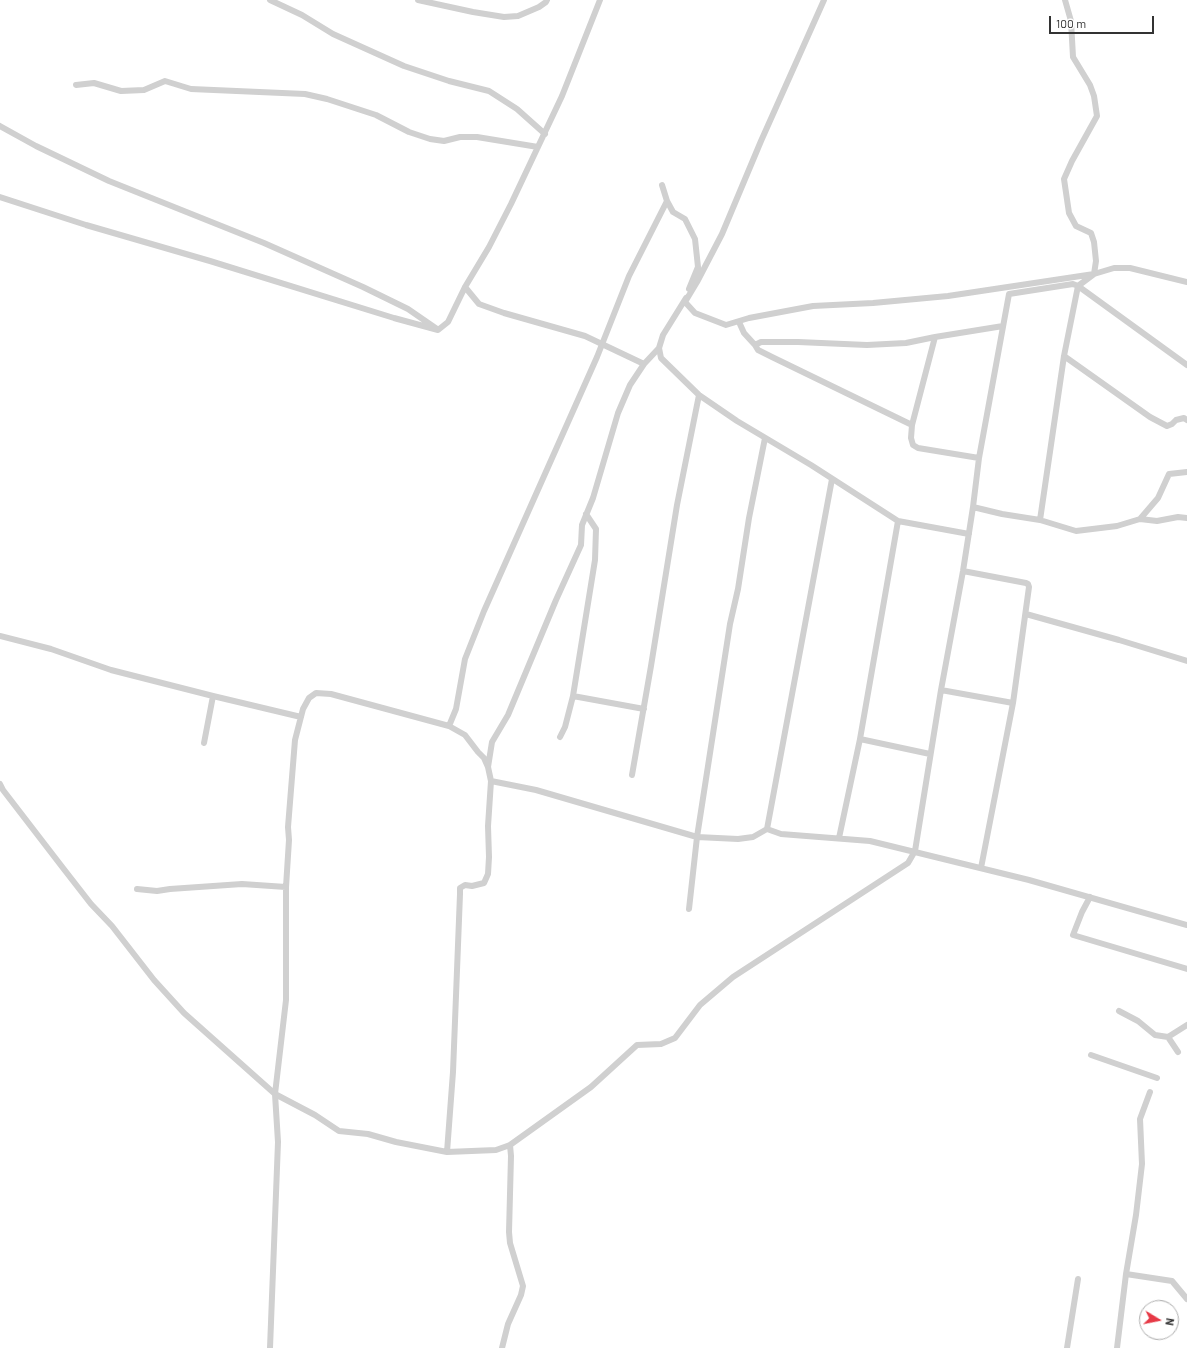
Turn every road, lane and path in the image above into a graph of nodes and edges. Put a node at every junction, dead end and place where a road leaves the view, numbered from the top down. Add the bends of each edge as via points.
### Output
1 (270, 0) edge
2 (418, 0) edge
3 (547, 0) edge
4 (600, 0) edge
5 (824, 0) edge
6 (1065, 0) edge
7 (76, 85) dead end
8 (0, 126) edge
9 (544, 134) junction
10 (538, 147) junction
11 (662, 185) dead end
12 (0, 197) edge
13 (667, 201) junction
14 (1094, 274) junction
15 (1187, 282) edge
16 (1078, 286) junction
17 (465, 287) junction
18 (685, 302) junction
19 (739, 322) junction
20 (1003, 326) junction
21 (438, 330) junction
22 (935, 337) junction
23 (602, 344) junction
24 (756, 345) junction
25 (659, 348) junction
26 (1064, 356) junction
27 (644, 364) junction
28 (1187, 364) edge
29 (699, 395) junction
30 (1187, 420) edge
31 (912, 425) junction
32 (765, 438) junction
33 (979, 458) junction
34 (1187, 472) edge
35 (832, 479) junction
36 (973, 507) junction
37 (586, 514) junction
38 (1187, 518) edge
39 (1140, 519) junction
40 (1040, 520) junction
41 (898, 521) junction
42 (969, 534) junction
43 (963, 571) junction
44 (1026, 614) junction
45 (0, 636) edge
46 (1187, 661) edge
47 (941, 690) junction
48 (213, 696) junction
49 (573, 696) junction
50 (1013, 703) junction
51 (644, 709) junction
52 (301, 717) junction
53 (449, 726) junction
54 (560, 737) dead end
55 (860, 740) junction
56 (204, 743) dead end
57 (930, 754) junction
58 (488, 767) junction
59 (632, 775) dead end
60 (491, 781) junction
61 (0, 784) edge
62 (767, 829) junction
63 (697, 837) junction
64 (839, 838) junction
65 (915, 851) junction
66 (981, 868) junction
67 (286, 887) junction
68 (137, 889) dead end
69 (1090, 897) junction
70 (690, 910) dead end
71 (1187, 925) edge
72 (1187, 969) edge
73 (1119, 1011) dead end
74 (1187, 1025) edge
75 (1168, 1037) junction
76 (1178, 1052) dead end
77 (1091, 1055) dead end
78 (1157, 1078) dead end
79 (1150, 1092) dead end
80 (276, 1094) junction
81 (510, 1145) junction
82 (447, 1152) junction
83 (1126, 1274) junction
84 (1078, 1279) dead end
85 (1187, 1299) edge
86 (270, 1348) edge
87 (502, 1348) edge
88 (1067, 1348) edge
89 (1117, 1348) edge

1 - 9 street via 333,34 404,66 489,91 517,109
2 - 3 street via 504,16 518,16 539,7
4 - 9 street
5 - 18 street via 722,234
6 - 14 street via 1071,21 1073,56 1090,84 1097,116 1064,179 1069,213 1076,226 1091,233 1094,242
7 - 10 street via 94,83 121,91 144,90 164,81 191,90 305,94 376,115 409,132 430,139 444,141 460,137 477,137
8 - 21 street via 109,181 264,243 363,287 408,309
9 - 10 street
10 - 17 street via 508,210
11 - 13 street
12 - 21 street
13 - 18 street via 673,212 685,219 695,239 698,267
13 - 23 street via 629,276
14 - 15 street via 1114,268 1130,268
14 - 16 street
14 - 19 street via 948,296 813,306
16 - 20 street via 1073,284 1009,294
16 - 26 street
16 - 28 street
17 - 21 street via 448,322
17 - 23 street via 479,304 585,336
18 - 19 street via 696,313 714,321 726,325
18 - 25 street via 663,335
19 - 24 street via 744,333
20 - 22 street
20 - 33 street
22 - 24 street via 906,343 867,345 798,342 761,342
22 - 31 street
23 - 27 street
23 - 53 street via 470,646 465,659 456,709
24 - 31 street via 758,350
25 - 27 street
25 - 29 street via 661,358
26 - 30 street via 1150,417 1167,426 1176,420
26 - 40 street
27 - 37 street via 630,385 618,413
29 - 32 street
29 - 51 street via 677,505
31 - 33 street via 911,438 913,445 918,448
32 - 35 street
32 - 63 street via 730,624
33 - 36 street
34 - 39 street via 1170,474 1158,498
35 - 41 street
35 - 62 street
36 - 40 street
36 - 42 street
37 - 49 street via 596,529 594,560
37 - 58 street via 580,545 508,715 492,742
38 - 39 street via 1157,521
39 - 40 street via 1117,526 1076,531
41 - 42 street
41 - 55 street
42 - 43 street
43 - 44 street via 1028,584
43 - 47 street
44 - 46 street
44 - 50 street
45 - 48 street via 51,649 111,670
47 - 50 street
47 - 57 street
48 - 52 street
48 - 56 street
49 - 51 street
49 - 54 street
50 - 66 street
51 - 59 street
52 - 53 street via 309,698 320,693
52 - 67 street via 295,740
53 - 58 street via 465,735 484,758
55 - 57 street
55 - 64 street
57 - 65 street
58 - 60 street
60 - 63 street via 536,790
60 - 82 street via 488,874 484,883 460,888 453,1072
61 - 80 street via 72,880 154,980 184,1013
62 - 63 street via 753,837 738,839
62 - 64 street via 781,834
63 - 70 street
64 - 65 street via 870,841
65 - 66 street
65 - 81 street via 908,863 732,978 700,1005 675,1038 660,1044 637,1045 591,1086
66 - 69 street
67 - 68 street via 242,884 157,891
67 - 80 street via 286,1000
69 - 71 street
69 - 72 street via 1073,935
73 - 75 street via 1138,1021 1155,1035
74 - 75 street
75 - 76 street
77 - 78 street
79 - 83 street via 1140,1119 1142,1164
80 - 82 street via 340,1131 368,1134
80 - 86 street via 278,1142
81 - 82 street via 488,1152
81 - 87 street via 510,1243 523,1286 508,1324
83 - 85 street via 1172,1281
83 - 89 street
84 - 88 street

